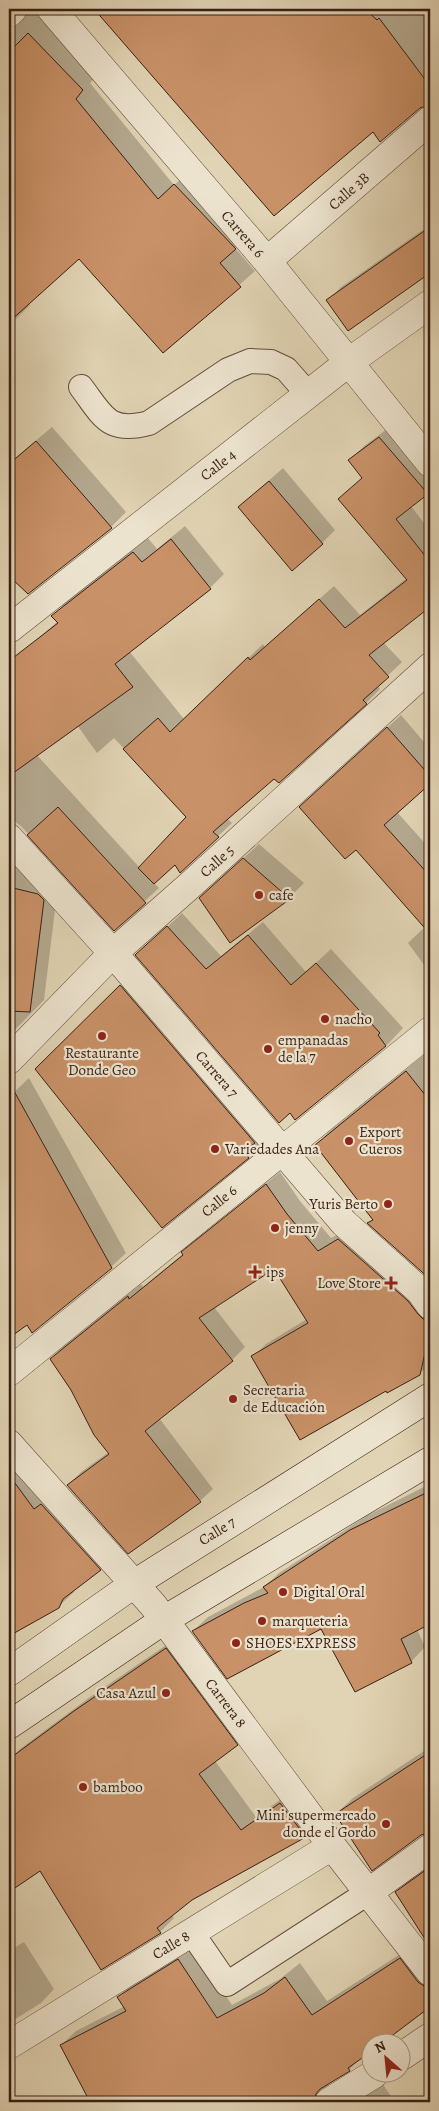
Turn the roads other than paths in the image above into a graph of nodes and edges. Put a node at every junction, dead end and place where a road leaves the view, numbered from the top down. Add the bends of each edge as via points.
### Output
1 (13, 9) edge
2 (50, 9) edge
3 (9, 13) edge
4 (430, 120) edge
5 (267, 261) junction
6 (430, 304) edge
7 (350, 362) junction
8 (81, 387) dead end
9 (308, 394) junction
10 (430, 463) edge
11 (9, 629) edge
12 (430, 668) edge
13 (9, 838) edge
14 (113, 953) junction
15 (430, 1031) edge
16 (9, 1060) edge
17 (283, 1150) junction
18 (430, 1306) edge
19 (9, 1372) edge
20 (430, 1397) edge
21 (9, 1444) edge
22 (430, 1461) edge
23 (134, 1584) junction
24 (164, 1620) junction
25 (9, 1672) edge
26 (9, 1725) edge
27 (332, 1846) junction
28 (430, 1848) edge
29 (369, 1892) junction
30 (192, 1932) junction
31 (430, 1972) edge
32 (430, 2037) edge
33 (9, 2044) edge
34 (412, 2049) edge
35 (362, 2081) edge
36 (329, 2102) edge

1 - 3 street
2 - 5 street, Carrera 6
4 - 5 street, Calle 3B
5 - 7 street, Carrera 6
6 - 7 street, Calle 4
7 - 9 street, Calle 4
7 - 10 street, Carrera 6
8 - 9 lane via 106,420 134,427 149,423 228,370 250,361 271,362 286,369
9 - 11 street, Calle 4
12 - 14 street, Calle 5
13 - 14 street, Carrera 7
14 - 16 street, Calle 5
14 - 17 street, Carrera 7
15 - 17 street, Calle 6
17 - 18 street, Carrera 7 via 344,1223 420,1291
17 - 19 street, Calle 6
20 - 23 street, Calle 7
21 - 23 street, Carrera 8
22 - 24 street
23 - 24 street, Carrera 8
23 - 25 street, Calle 7
24 - 26 street
24 - 27 street, Carrera 8
27 - 29 street, Carrera 8
27 - 30 street, Calle 8
28 - 29 street
29 - 30 lane via 227,1984
29 - 31 street, Carrera 8
30 - 33 street, Calle 8
32 - 34 street
35 - 36 street

